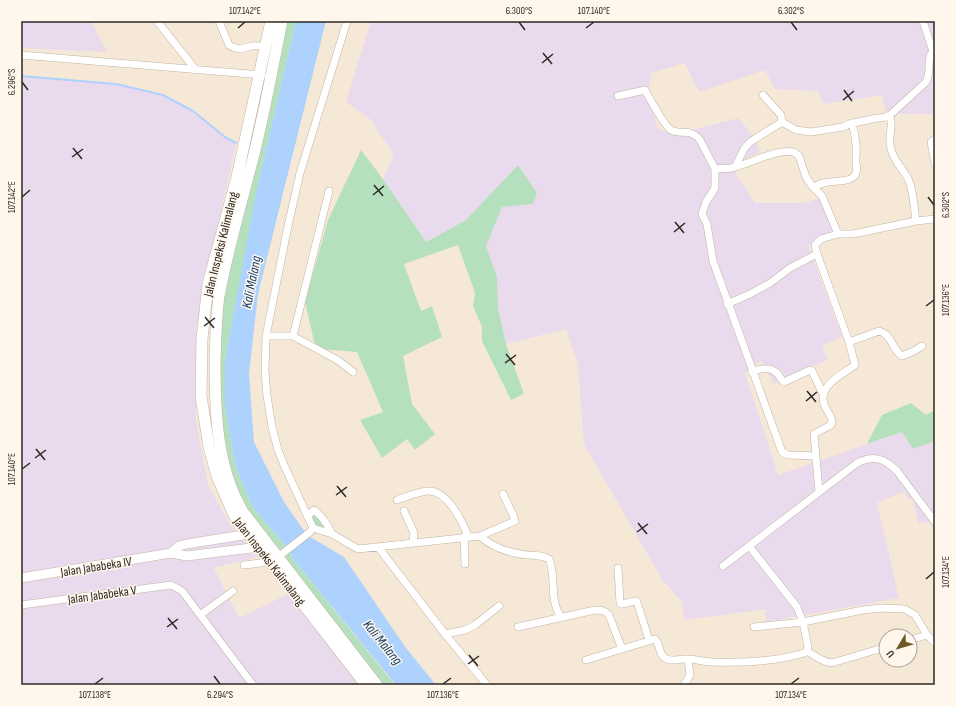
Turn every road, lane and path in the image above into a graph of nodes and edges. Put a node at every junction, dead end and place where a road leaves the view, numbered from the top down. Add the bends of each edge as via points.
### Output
1 (157, 21) edge
2 (219, 21) edge
3 (272, 21) edge
4 (282, 21) edge
5 (347, 21) edge
6 (923, 21) edge
7 (266, 47) junction
8 (934, 54) edge
9 (21, 55) edge
10 (195, 69) junction
11 (265, 75) junction
12 (763, 95) dead end
13 (618, 96) dead end
14 (890, 115) junction
15 (782, 122) junction
16 (852, 123) junction
17 (935, 139) edge
18 (935, 163) edge
19 (734, 167) junction
20 (715, 168) junction
21 (814, 188) junction
22 (329, 191) dead end
23 (935, 219) edge
24 (916, 221) junction
25 (838, 234) junction
26 (817, 254) junction
27 (728, 304) junction
28 (205, 308) junction
29 (218, 310) junction
30 (266, 336) junction
31 (293, 336) junction
32 (849, 342) junction
33 (922, 346) dead end
34 (353, 372) dead end
35 (752, 372) junction
36 (823, 394) junction
37 (816, 456) junction
38 (819, 492) junction
39 (503, 494) dead end
40 (396, 500) dead end
41 (404, 512) dead end
42 (307, 516) junction
43 (243, 520) junction
44 (935, 522) edge
45 (310, 531) junction
46 (252, 532) junction
47 (332, 534) junction
48 (466, 536) junction
49 (480, 536) junction
50 (413, 542) junction
51 (262, 545) junction
52 (378, 546) junction
53 (749, 546) junction
54 (171, 554) junction
55 (274, 559) junction
56 (465, 564) dead end
57 (244, 565) dead end
58 (723, 566) dead end
59 (618, 568) dead end
60 (21, 578) edge
61 (233, 591) dead end
62 (21, 605) edge
63 (499, 606) dead end
64 (200, 615) junction
65 (562, 618) junction
66 (803, 622) junction
67 (518, 627) dead end
68 (754, 627) dead end
69 (445, 634) junction
70 (927, 635) junction
71 (918, 638) edge
72 (650, 640) junction
73 (935, 643) edge
74 (622, 649) junction
75 (878, 649) edge
76 (807, 651) junction
77 (688, 659) junction
78 (586, 660) dead end
79 (253, 685) edge
80 (366, 685) edge
81 (377, 685) edge
82 (487, 685) edge
83 (684, 685) edge

1 - 10 street
2 - 7 street via 232,47
3 - 7 main road, Jalan Inspeksi Kalimalang
4 - 11 main road, Jalan Inspeksi Kalimalang
5 - 30 street via 300,173
6 - 8 street
7 - 11 main road, Jalan Inspeksi Kalimalang
8 - 14 street via 930,56 929,76 926,82
9 - 10 street
10 - 11 street
11 - 28 main road, Jalan Inspeksi Kalimalang via 208,284
11 - 29 main road, Jalan Inspeksi Kalimalang via 254,153 225,268
12 - 15 street via 781,115
13 - 20 street via 645,90 666,126 676,132 689,132 697,136
14 - 16 street
14 - 24 street via 890,149 910,182
15 - 16 street via 796,130 807,132 843,127
15 - 19 street via 750,142
16 - 21 street via 857,151 856,173 847,180 822,183
17 - 18 street via 931,142
19 - 20 street
19 - 21 street via 777,152 794,152 799,156 806,177
20 - 27 street via 715,188 702,214 707,224 713,261
21 - 25 street via 822,196
22 - 31 street
23 - 24 street
24 - 25 street via 853,234
25 - 26 street via 821,238 816,246
26 - 27 street via 790,268 770,283
26 - 32 street
27 - 35 street
28 - 29 main road
28 - 43 main road, Jalan Inspeksi Kalimalang via 201,396 209,447 229,506
29 - 43 main road, Jalan Inspeksi Kalimalang via 215,392 219,442
30 - 31 street
30 - 42 street via 267,389 272,427 284,465
31 - 34 street via 339,361
32 - 33 street via 879,331 888,336 902,356
32 - 36 street via 855,365 831,383
35 - 36 street via 768,368 784,382 810,370
35 - 37 street via 782,452 788,455
36 - 37 street via 824,404 832,422 814,434
37 - 38 street
38 - 44 street via 864,459 881,459 890,463 897,471
38 - 53 street
39 - 49 street via 514,521
40 - 48 street via 427,491 438,494 462,520
41 - 50 street via 414,533
42 - 45 street
42 - 47 street via 314,510 321,515
43 - 46 main road, Jalan Inspeksi Kalimalang
45 - 47 street
45 - 55 street
46 - 51 main road, Jalan Inspeksi Kalimalang
46 - 54 street, Jalan Jababeka IV via 179,546
47 - 52 street via 358,549
48 - 49 street
48 - 50 street
48 - 56 street
49 - 65 street via 501,550 549,559 556,607
50 - 52 street
51 - 54 street, Jalan Jababeka IV via 187,556
51 - 55 main road, Jalan Inspeksi Kalimalang
52 - 69 street
53 - 58 street
53 - 66 street via 798,607
54 - 60 street, Jalan Jababeka IV
55 - 57 street
55 - 80 main road, Jalan Inspeksi Kalimalang
55 - 81 main road, Jalan Inspeksi Kalimalang
59 - 72 street via 620,603 637,602
61 - 64 street
62 - 64 street, Jalan Jababeka V via 166,585 175,586 182,591
63 - 69 street via 475,625
64 - 79 street
65 - 67 street
65 - 74 street via 594,610 606,611
66 - 68 street
66 - 70 street via 863,610 905,609 915,615
66 - 76 street
69 - 82 street
70 - 71 street
70 - 73 street
72 - 74 street
72 - 77 street via 657,641 660,653 665,659
74 - 78 street
75 - 76 street via 832,663 820,660
76 - 77 street via 776,660 713,662
77 - 83 street via 690,675

